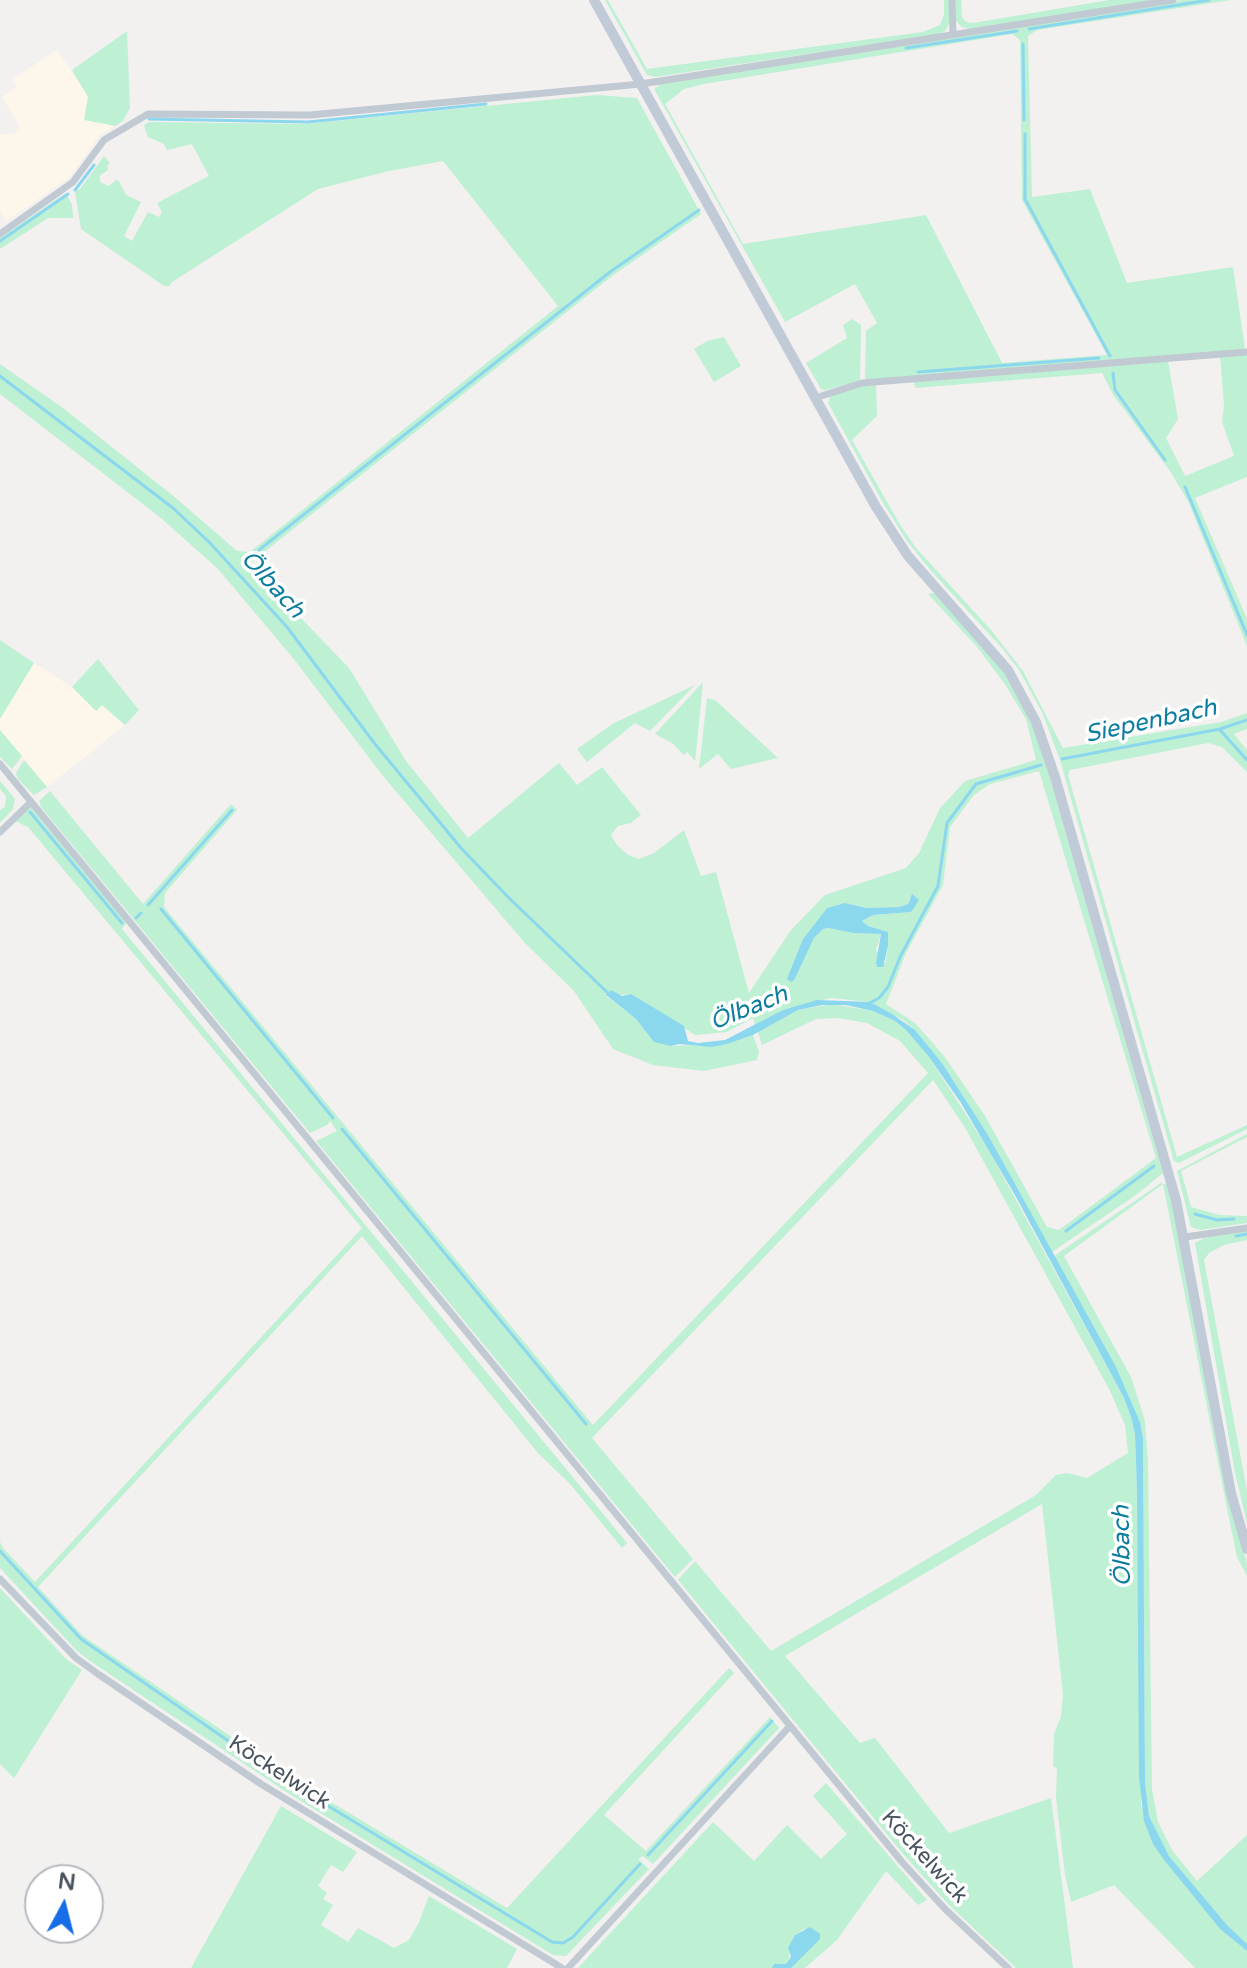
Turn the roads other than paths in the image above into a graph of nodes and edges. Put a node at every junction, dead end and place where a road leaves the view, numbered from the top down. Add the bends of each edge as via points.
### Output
1 (594, 0) edge
2 (952, 0) edge
3 (1173, 0) edge
4 (953, 34) junction
5 (641, 84) junction
6 (0, 234) edge
7 (1247, 352) edge
8 (815, 398) junction
9 (0, 764) edge
10 (31, 802) junction
11 (0, 832) edge
12 (1247, 1228) edge
13 (1185, 1237) junction
14 (1247, 1549) edge
15 (0, 1579) edge
16 (790, 1726) junction
17 (565, 1968) edge
18 (1008, 1968) edge

1 - 5 main road
2 - 4 street
3 - 4 street
4 - 5 street
5 - 6 street via 310,115 148,114 104,140 73,182
5 - 8 main road
7 - 8 street via 862,383
8 - 13 main road via 891,532 1008,670 1036,722
9 - 10 street, Köckelwick
10 - 11 street
10 - 16 street, Köckelwick
12 - 13 street
13 - 14 main road via 1220,1440
15 - 17 street, Köckelwick via 98,1674 261,1784
16 - 17 street, Köckelwick
16 - 18 street, Köckelwick via 902,1862

